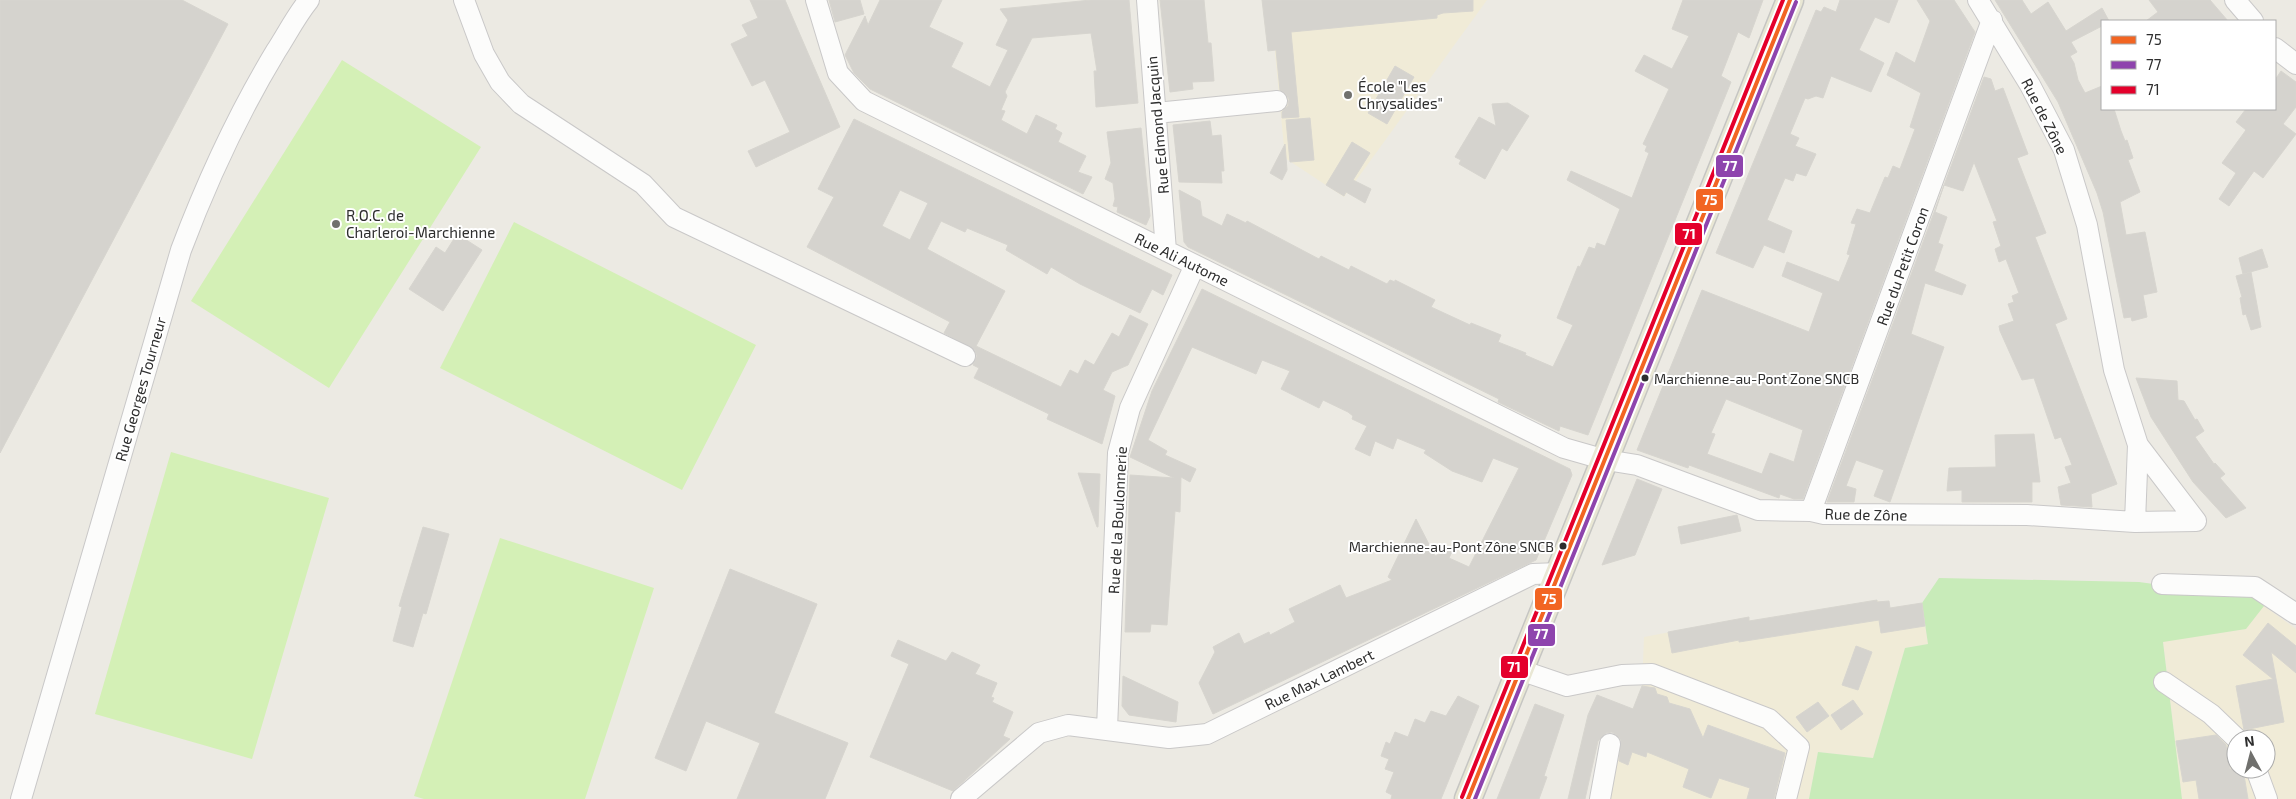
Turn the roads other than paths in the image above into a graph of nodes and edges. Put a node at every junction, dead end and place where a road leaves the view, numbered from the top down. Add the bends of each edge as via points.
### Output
1 (309, 0) edge
2 (464, 0) edge
3 (816, 0) edge
4 (1146, 0) edge
5 (1790, 0) edge
6 (1978, 0) edge
7 (2235, 0) edge
8 (1992, 20) junction
9 (2251, 20) edge
10 (2276, 49) edge
11 (2296, 64) edge
12 (1278, 101) dead end
13 (1156, 113) junction
14 (1166, 251) junction
15 (1195, 265) junction
16 (965, 356) dead end
17 (2138, 445) junction
18 (1606, 460) junction
19 (1811, 511) junction
20 (2135, 522) junction
21 (1556, 581) junction
22 (2162, 584) dead end
23 (2296, 614) edge
24 (1520, 670) junction
25 (2164, 682) dead end
26 (1106, 729) junction
27 (2227, 729) edge
28 (1610, 744) dead end
29 (2260, 779) edge
30 (21, 799) edge
31 (961, 799) edge
32 (1468, 799) edge
33 (1600, 799) edge
34 (1786, 799) edge
35 (2267, 799) edge

1 - 30 street, Rue Georges Tourneur via 263,72 226,143 180,250
2 - 16 street via 484,54 500,82 521,104 642,184 674,217
3 - 14 street, Rue Ali Autome via 838,73 864,100
4 - 13 street, Rue Edmond Jacquin
5 - 18 main road
6 - 8 street, Rue de Zône
7 - 9 street
8 - 17 street, Rue de Zône via 2064,150 2087,226 2114,370
8 - 19 street, Rue du Petit Coron
10 - 11 street
12 - 13 street
13 - 14 street, Rue Edmond Jacquin
14 - 15 street, Rue Ali Autome
15 - 18 street, Rue Ali Autome via 1564,448
15 - 26 street, Rue de la Boulonnerie via 1130,408 1118,453
17 - 20 street, Rue de Zône
17 - 20 street, Rue de Zône via 2196,521
18 - 19 street, Rue de Zône via 1637,465 1758,510
18 - 21 main road
19 - 20 street, Rue de Zône via 1824,514 2027,516
21 - 24 main road
21 - 26 street, Rue Max Lambert via 1533,574 1207,734 1169,738
22 - 23 street via 2255,587
24 - 32 main road
24 - 34 street via 1567,686 1622,675 1652,674 1770,719 1799,746
25 - 27 street via 2211,714
26 - 31 street, Rue Max Lambert via 1068,725 1039,733
28 - 33 street
29 - 35 street

